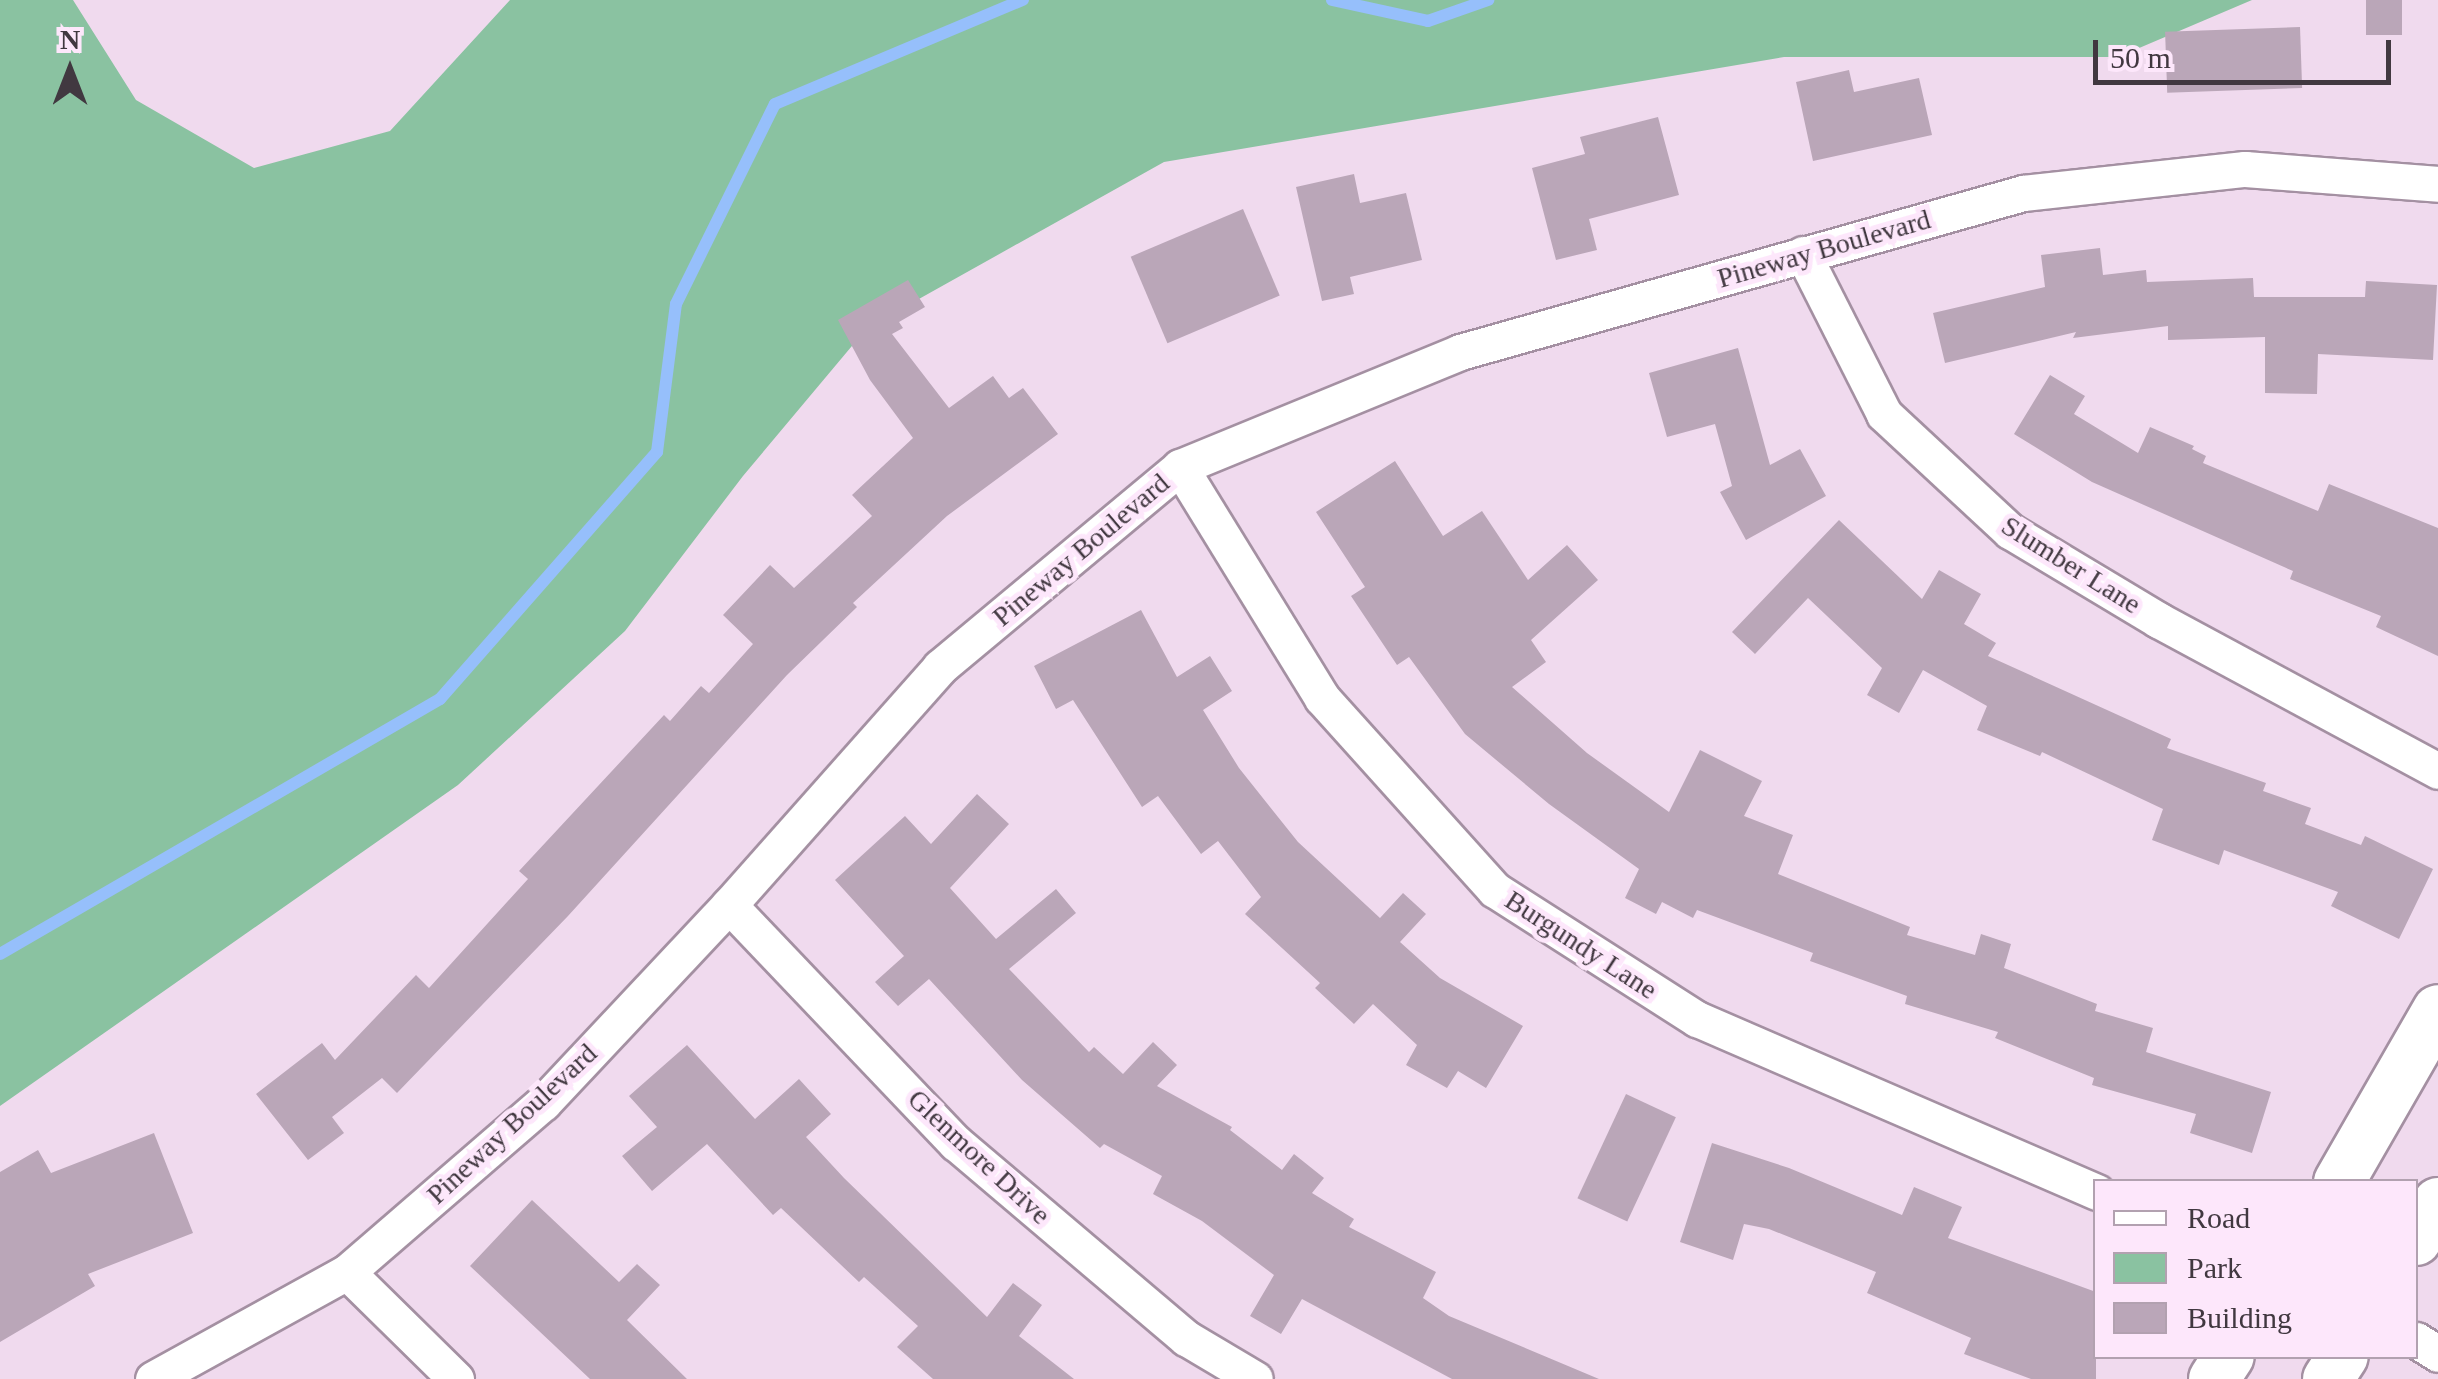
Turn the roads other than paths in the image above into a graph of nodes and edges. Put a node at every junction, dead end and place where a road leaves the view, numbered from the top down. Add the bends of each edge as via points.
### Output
1 (2438, 184) edge
2 (1804, 254) junction
3 (1180, 466) junction
4 (2438, 770) edge
5 (729, 905) junction
6 (2438, 1010) edge
7 (2341, 1179) edge
8 (2093, 1191) edge
9 (2438, 1203) edge
10 (2418, 1237) edge
11 (347, 1272) junction
12 (153, 1379) edge
13 (456, 1379) edge
14 (1255, 1379) edge

1 - 2 street, Pineway Boulevard via 2245,169 2041,191
2 - 3 street, Pineway Boulevard via 1460,352
2 - 4 street, Slumber Lane via 1884,414 2010,531 2158,620
3 - 5 street, Pineway Boulevard via 940,667
3 - 8 street, Burgundy Lane via 1322,698 1495,890 1696,1019
5 - 11 street, Pineway Boulevard via 544,1103
5 - 14 street, Glenmore Drive via 956,1142 1186,1338
6 - 7 main road
9 - 10 main road
11 - 12 street, Pineway Boulevard
11 - 13 street

